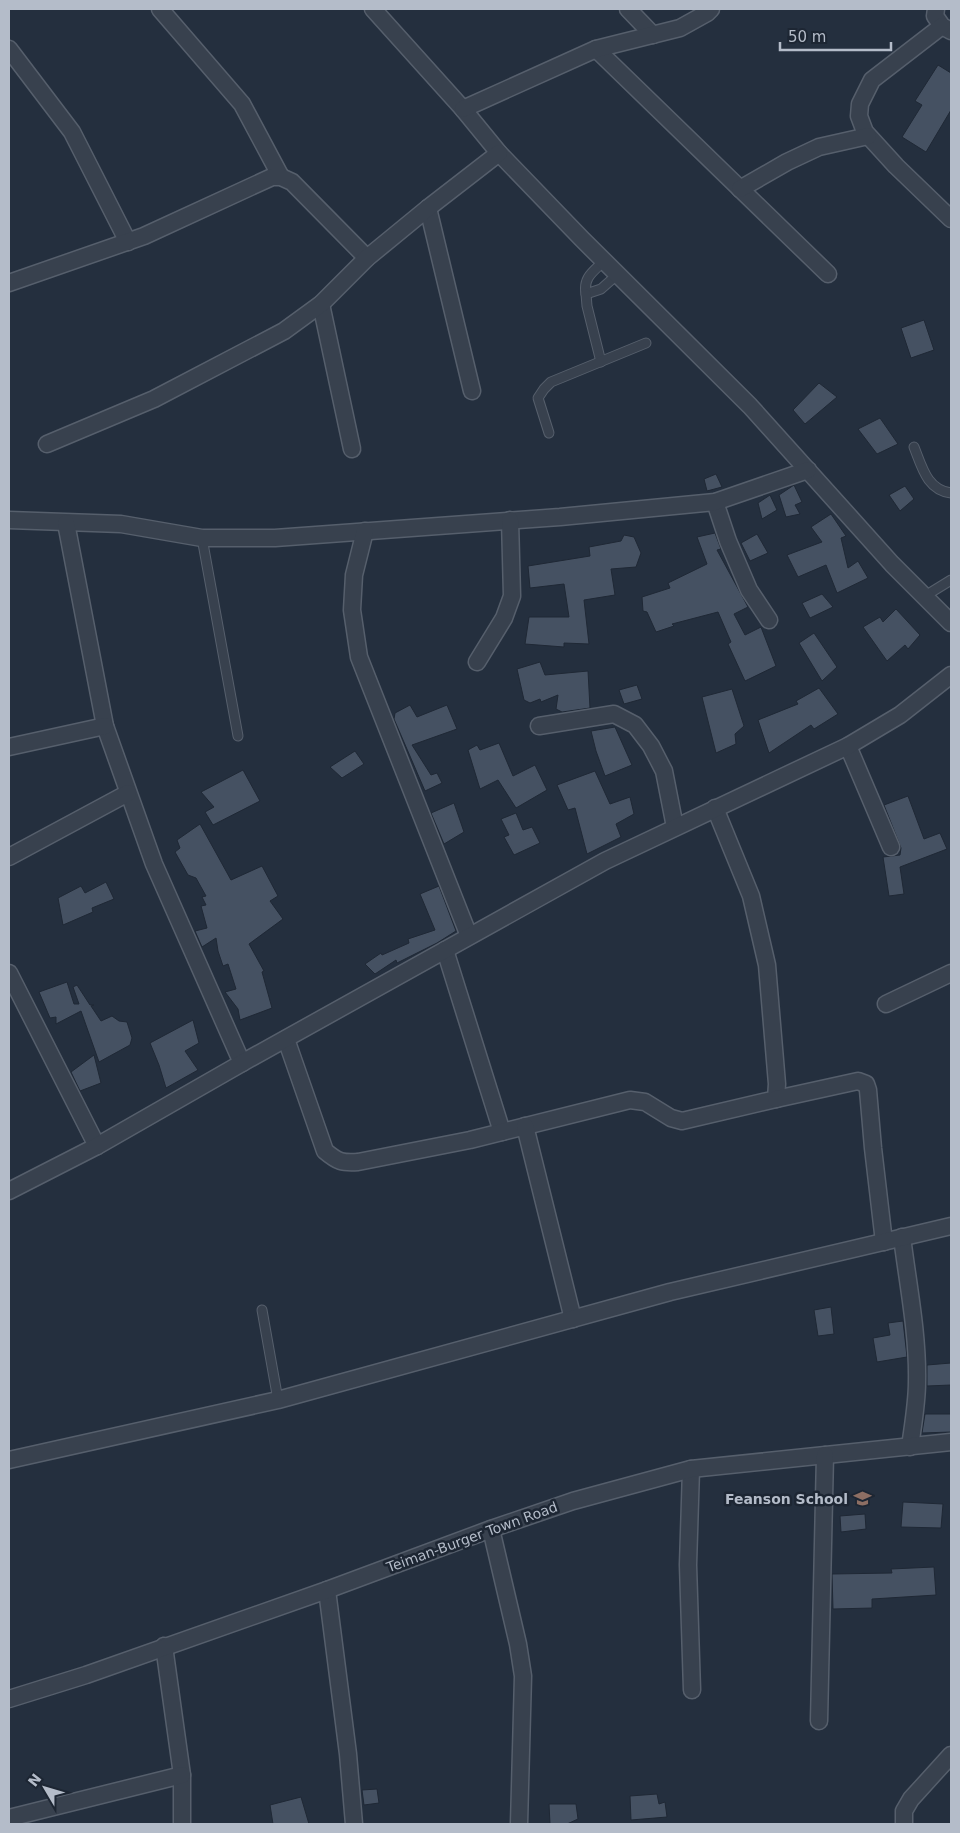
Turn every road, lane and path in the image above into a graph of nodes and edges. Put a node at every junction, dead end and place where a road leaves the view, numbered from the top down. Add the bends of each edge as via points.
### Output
1 (160, 9) edge
2 (373, 9) edge
3 (628, 9) edge
4 (711, 9) edge
5 (936, 9) edge
6 (947, 29) edge
7 (653, 35) junction
8 (596, 48) junction
9 (9, 49) edge
10 (16, 67) edge
11 (463, 109) junction
12 (868, 136) junction
13 (499, 153) junction
14 (281, 177) junction
15 (740, 189) junction
16 (428, 208) junction
17 (951, 219) edge
18 (128, 242) junction
19 (368, 258) junction
20 (604, 261) junction
21 (618, 274) junction
22 (828, 274) dead end
23 (9, 283) edge
24 (586, 294) junction
25 (321, 304) junction
26 (646, 343) dead end
27 (601, 362) junction
28 (472, 391) dead end
29 (549, 433) dead end
30 (46, 444) dead end
31 (914, 447) dead end
32 (352, 448) dead end
33 (808, 470) junction
34 (951, 493) edge
35 (715, 502) junction
36 (9, 520) edge
37 (510, 520) junction
38 (66, 523) junction
39 (365, 531) junction
40 (202, 538) junction
41 (951, 580) edge
42 (925, 596) junction
43 (768, 620) dead end
44 (951, 623) edge
45 (477, 662) dead end
46 (951, 675) edge
47 (104, 726) junction
48 (539, 726) dead end
49 (238, 736) dead end
50 (848, 746) junction
51 (9, 747) edge
52 (128, 793) junction
53 (715, 808) junction
54 (675, 828) junction
55 (891, 847) dead end
56 (9, 858) edge
57 (469, 936) junction
58 (445, 950) junction
59 (9, 972) edge
60 (951, 973) edge
61 (886, 1004) dead end
62 (286, 1038) junction
63 (242, 1063) junction
64 (776, 1099) junction
65 (525, 1126) junction
66 (502, 1132) junction
67 (97, 1146) junction
68 (9, 1191) edge
69 (951, 1226) edge
70 (902, 1237) junction
71 (884, 1242) junction
72 (262, 1310) dead end
73 (574, 1319) junction
74 (278, 1400) junction
75 (951, 1442) edge
76 (910, 1447) junction
77 (825, 1455) junction
78 (9, 1460) edge
79 (691, 1469) junction
80 (491, 1529) junction
81 (327, 1590) junction
82 (164, 1646) junction
83 (692, 1690) dead end
84 (9, 1699) edge
85 (819, 1721) dead end
86 (951, 1755) edge
87 (182, 1775) junction
88 (9, 1818) edge
89 (182, 1824) edge
90 (354, 1824) edge
91 (519, 1824) edge
92 (904, 1824) edge

1 - 14 street via 242,104
2 - 11 street
3 - 7 street
4 - 7 street via 680,28
5 - 6 street via 934,16
6 - 12 street via 872,80 865,91 859,116
7 - 8 street
8 - 11 street
8 - 15 street
9 - 10 street
10 - 18 street via 72,132
11 - 13 street
12 - 15 street via 819,147
12 - 17 street
13 - 16 street
13 - 20 street
14 - 18 street via 272,177
14 - 19 street via 292,182
15 - 22 street
16 - 19 street
16 - 28 street
18 - 23 street
19 - 25 street
20 - 21 street
20 - 24 lane via 590,274 584,285
21 - 24 lane via 601,289
21 - 33 street via 750,406
24 - 27 lane
25 - 30 street via 284,331 154,399
25 - 32 street
26 - 27 lane
27 - 29 lane via 551,382 540,394 538,398
31 - 34 lane via 933,486 941,492
33 - 35 street
33 - 42 street
35 - 37 street
35 - 43 street via 749,590
36 - 38 street
37 - 39 street
37 - 45 street via 512,596 504,618
38 - 40 street via 120,524
38 - 47 street
39 - 40 street via 275,538
39 - 57 street via 354,575 352,610 359,657
40 - 49 lane
41 - 42 lane
42 - 44 street
46 - 50 street via 900,715
47 - 51 street
47 - 52 street
48 - 54 street via 614,714 635,726 664,771
50 - 53 street
50 - 55 street
52 - 56 street
52 - 63 street via 154,864
53 - 54 street
53 - 64 street via 751,896 767,966
54 - 57 street
57 - 58 street
58 - 62 street
58 - 66 street
59 - 67 street
60 - 61 street
62 - 63 street
62 - 66 street via 326,1151 343,1163
63 - 67 street
64 - 65 street via 682,1121 645,1102 630,1100
64 - 71 street via 858,1081 866,1084
65 - 66 street
65 - 73 street
67 - 68 street
69 - 70 street
70 - 71 street
70 - 76 street via 917,1368
71 - 73 street via 670,1292
72 - 74 lane
73 - 74 street
74 - 78 street
75 - 76 street, Teiman-Burger Town Road
76 - 77 street, Teiman-Burger Town Road
77 - 79 street, Teiman-Burger Town Road
77 - 85 street
79 - 80 street, Teiman-Burger Town Road via 574,1501
79 - 83 street via 688,1565
80 - 81 street, Teiman-Burger Town Road
80 - 91 street via 523,1676
81 - 82 street, Teiman-Burger Town Road
81 - 90 street
82 - 84 street, Teiman-Burger Town Road
82 - 87 street
86 - 92 street via 911,1799 904,1811
87 - 88 street
87 - 89 street

